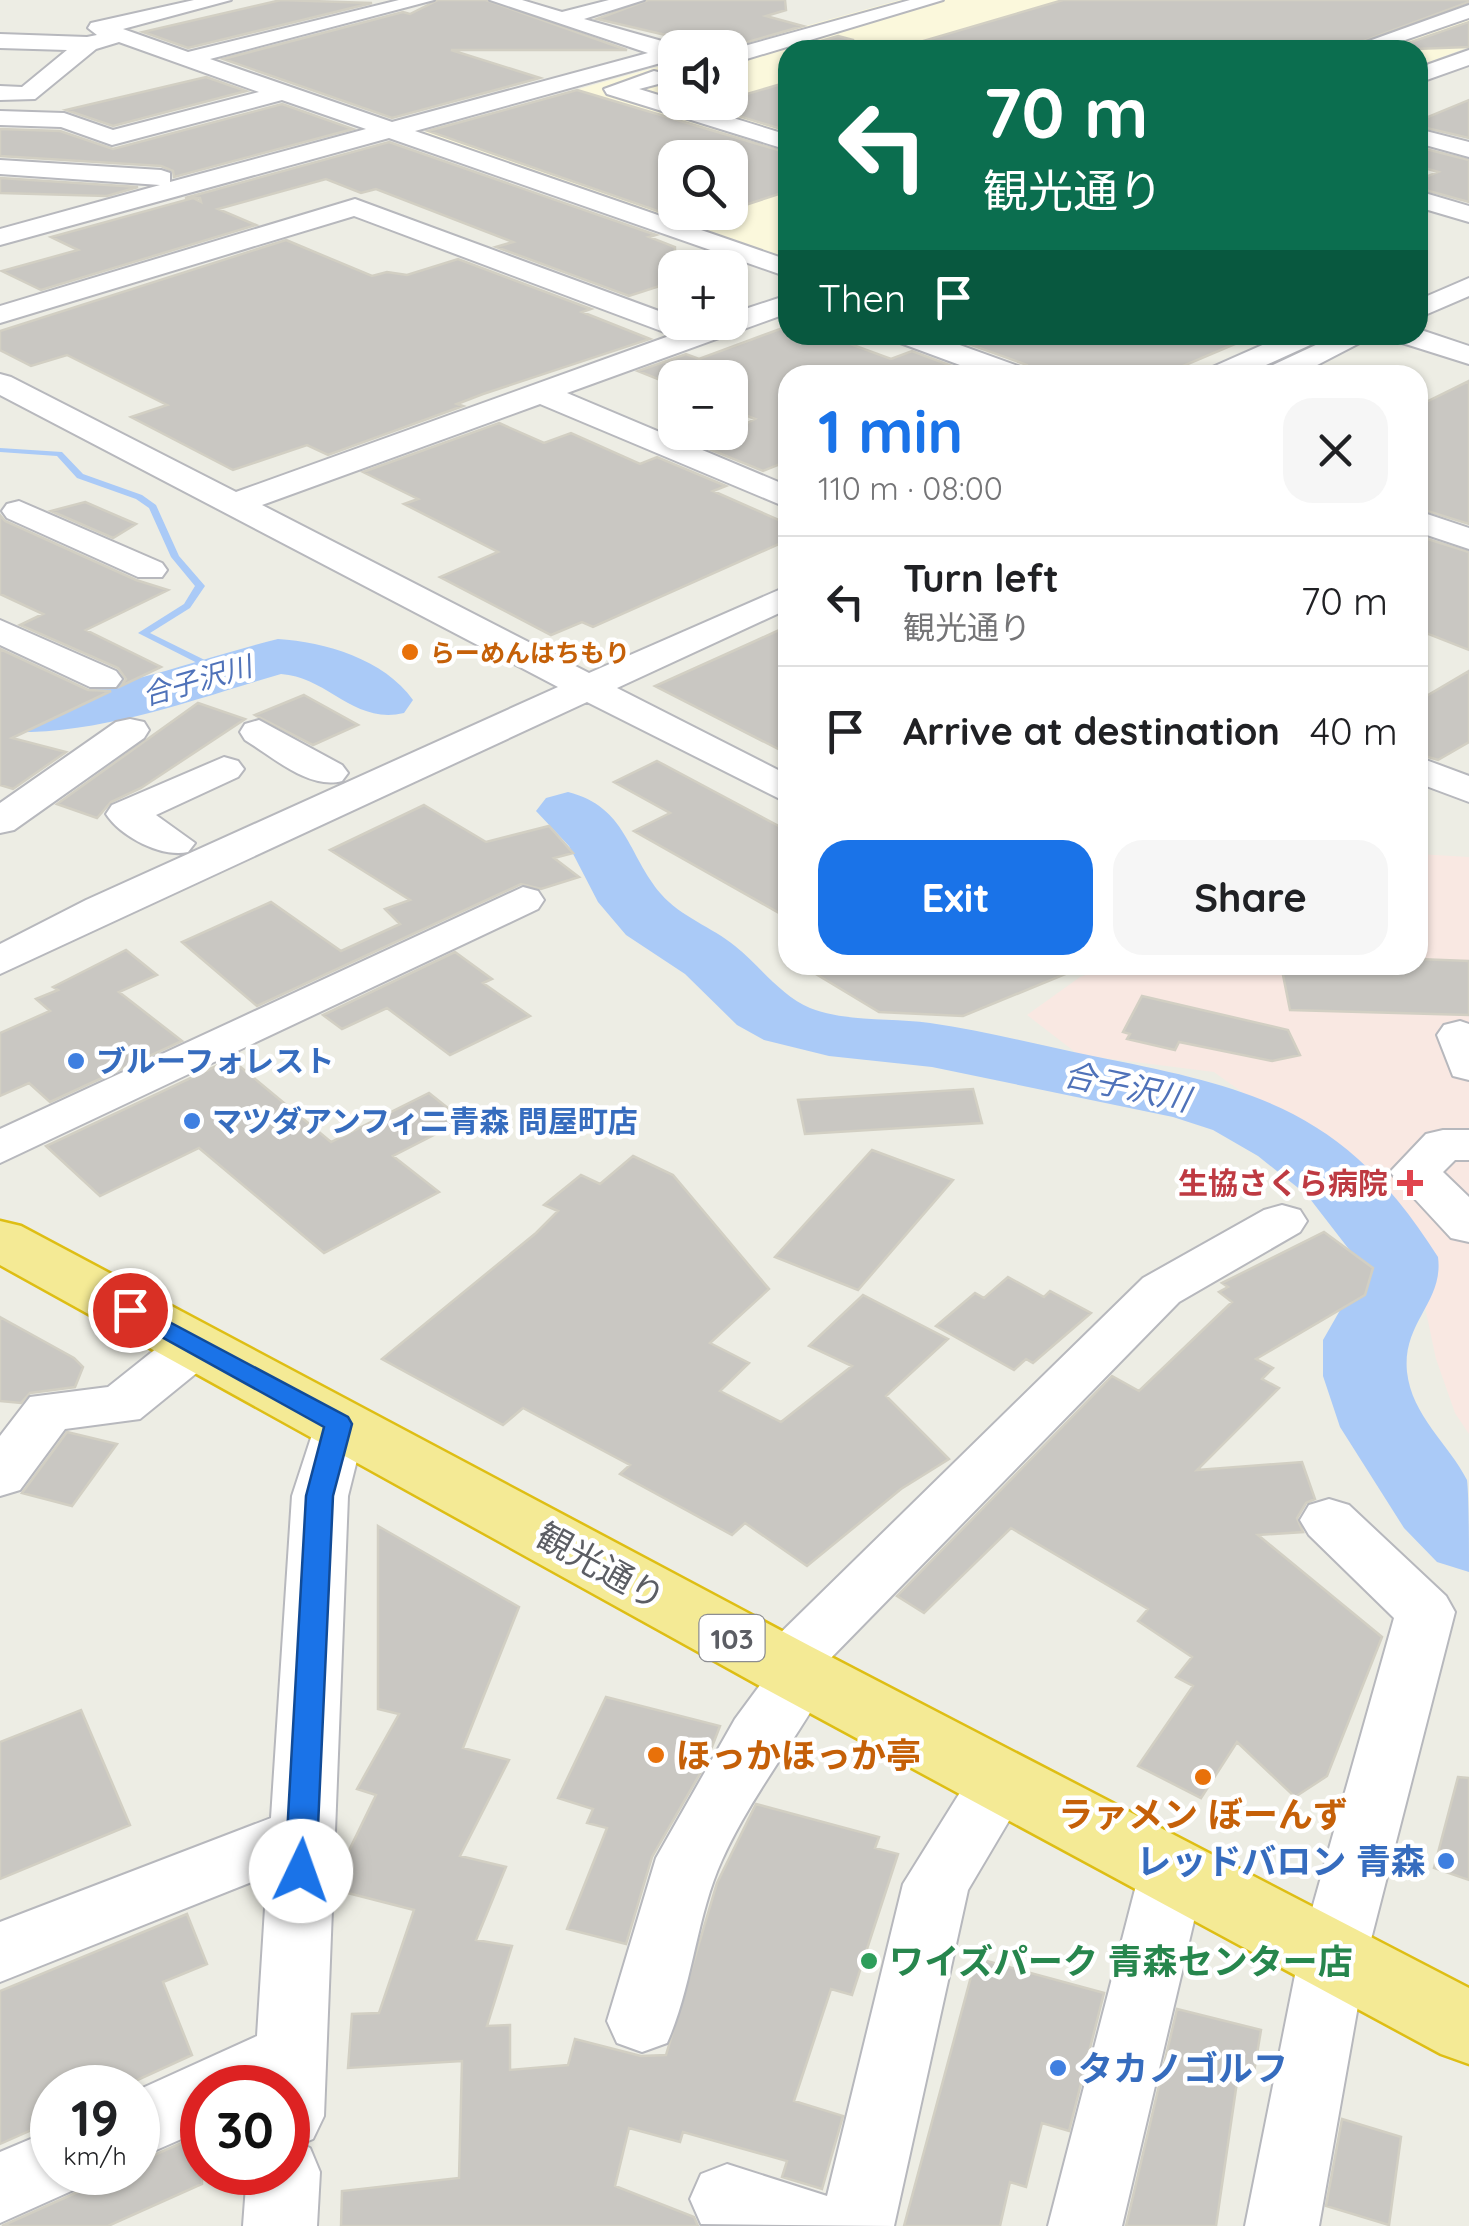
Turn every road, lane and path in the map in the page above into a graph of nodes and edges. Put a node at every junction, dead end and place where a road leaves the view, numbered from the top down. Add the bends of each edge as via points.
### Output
1 (220, 0) edge
2 (424, 0) edge
3 (500, 0) edge
4 (634, 0) edge
5 (862, 0) edge
6 (934, 0) edge
7 (1469, 10) edge
8 (560, 18) junction
9 (748, 32) edge
10 (120, 35) junction
11 (791, 40) edge
12 (1384, 40) edge
13 (0, 41) edge
14 (88, 44) junction
15 (778, 44) edge
16 (748, 52) edge
17 (658, 53) edge
18 (1469, 57) edge
19 (189, 58) junction
20 (658, 63) edge
21 (658, 67) edge
22 (1428, 72) edge
23 (0, 92) edge
24 (285, 92) junction
25 (658, 102) edge
26 (0, 118) edge
27 (714, 120) edge
28 (394, 130) junction
29 (1428, 139) edge
30 (778, 140) edge
31 (1469, 150) edge
32 (0, 167) edge
33 (183, 187) junction
34 (1428, 203) edge
35 (1469, 214) edge
36 (0, 237) edge
37 (1469, 264) edge
38 (778, 265) edge
39 (1428, 282) edge
40 (1469, 286) edge
41 (1428, 305) edge
42 (778, 307) edge
43 (0, 315) edge
44 (748, 317) edge
45 (658, 320) edge
46 (683, 340) edge
47 (1428, 342) edge
48 (932, 345) edge
49 (1286, 345) edge
50 (1339, 345) edge
51 (1469, 355) edge
52 (988, 365) edge
53 (1242, 365) edge
54 (1295, 365) edge
55 (0, 384) edge
56 (538, 392) junction
57 (64, 492) dead end
58 (778, 494) edge
59 (235, 504) junction
60 (10, 514) edge
61 (1428, 525) edge
62 (1469, 540) edge
63 (150, 570) dead end
64 (778, 573) edge
65 (778, 600) edge
66 (0, 631) edge
67 (103, 678) dead end
68 (570, 680) junction
69 (130, 730) dead end
70 (259, 732) dead end
71 (224, 769) dead end
72 (328, 773) junction
73 (1428, 773) edge
74 (778, 787) edge
75 (1469, 790) edge
76 (0, 821) edge
77 (174, 843) junction
78 (522, 900) dead end
79 (0, 924) edge
80 (0, 961) edge
81 (1469, 1145) edge
82 (0, 1148) edge
83 (1282, 1221) dead end
84 (1469, 1226) edge
85 (0, 1240) edge
86 (196, 1344) junction
87 (338, 1424) junction
88 (0, 1476) edge
89 (1330, 1520) dead end
90 (793, 1670) junction
91 (1000, 1780) junction
92 (302, 1834) junction
93 (1172, 1870) junction
94 (0, 1952) edge
95 (1333, 1955) junction
96 (642, 2021) dead end
97 (1469, 2028) edge
98 (291, 2065) edge
99 (30, 2174) edge
100 (0, 2188) edge
101 (282, 2195) edge
102 (728, 2199) dead end
103 (280, 2226) edge
104 (813, 2226) edge
105 (857, 2226) edge
106 (1085, 2226) edge
107 (1282, 2226) edge

1 - 10 street via 99,28
2 - 19 street
3 - 8 street
4 - 8 street
5 - 9 street
6 - 11 street
7 - 12 street
8 - 17 street
10 - 14 street
10 - 19 street
13 - 14 street
14 - 23 street via 27,94
15 - 16 street
18 - 22 street
19 - 24 street
20 - 28 street
21 - 25 street via 615,89
24 - 26 street via 112,138 64,120
24 - 28 street
27 - 30 street
28 - 33 street
28 - 38 street
29 - 31 street
32 - 33 street via 159,177
33 - 36 street
34 - 35 street
37 - 39 street
40 - 41 street
42 - 44 street
43 - 45 street via 354,207
46 - 56 street
47 - 51 street
48 - 52 street
49 - 53 street
50 - 54 street
55 - 59 street
56 - 58 street
56 - 59 street
57 - 60 street
59 - 68 street
60 - 63 street
61 - 62 street
64 - 68 street
65 - 68 street
66 - 67 street
68 - 72 street
68 - 74 street
68 - 80 street
69 - 76 street
70 - 72 street
71 - 77 street via 126,814
72 - 77 street
73 - 75 street
77 - 79 street
78 - 82 street
81 - 84 street via 1444,1145 1414,1172
83 - 90 street via 1162,1290
85 - 86 highway, 観光通り / 103
86 - 87 highway, 観光通り / 103
86 - 88 street via 121,1405 49,1411
87 - 90 highway, 観光通り / 103
87 - 92 street via 320,1496
89 - 95 street via 1425,1612
90 - 91 highway, 観光通り / 103
90 - 96 street via 689,1858
91 - 93 highway, 観光通り / 103
91 - 105 street via 936,1884
92 - 94 street
92 - 98 street
93 - 95 highway, 観光通り / 103
93 - 106 street
95 - 97 highway, 観光通り / 103
95 - 107 street
99 - 100 street
101 - 103 street
102 - 104 street

